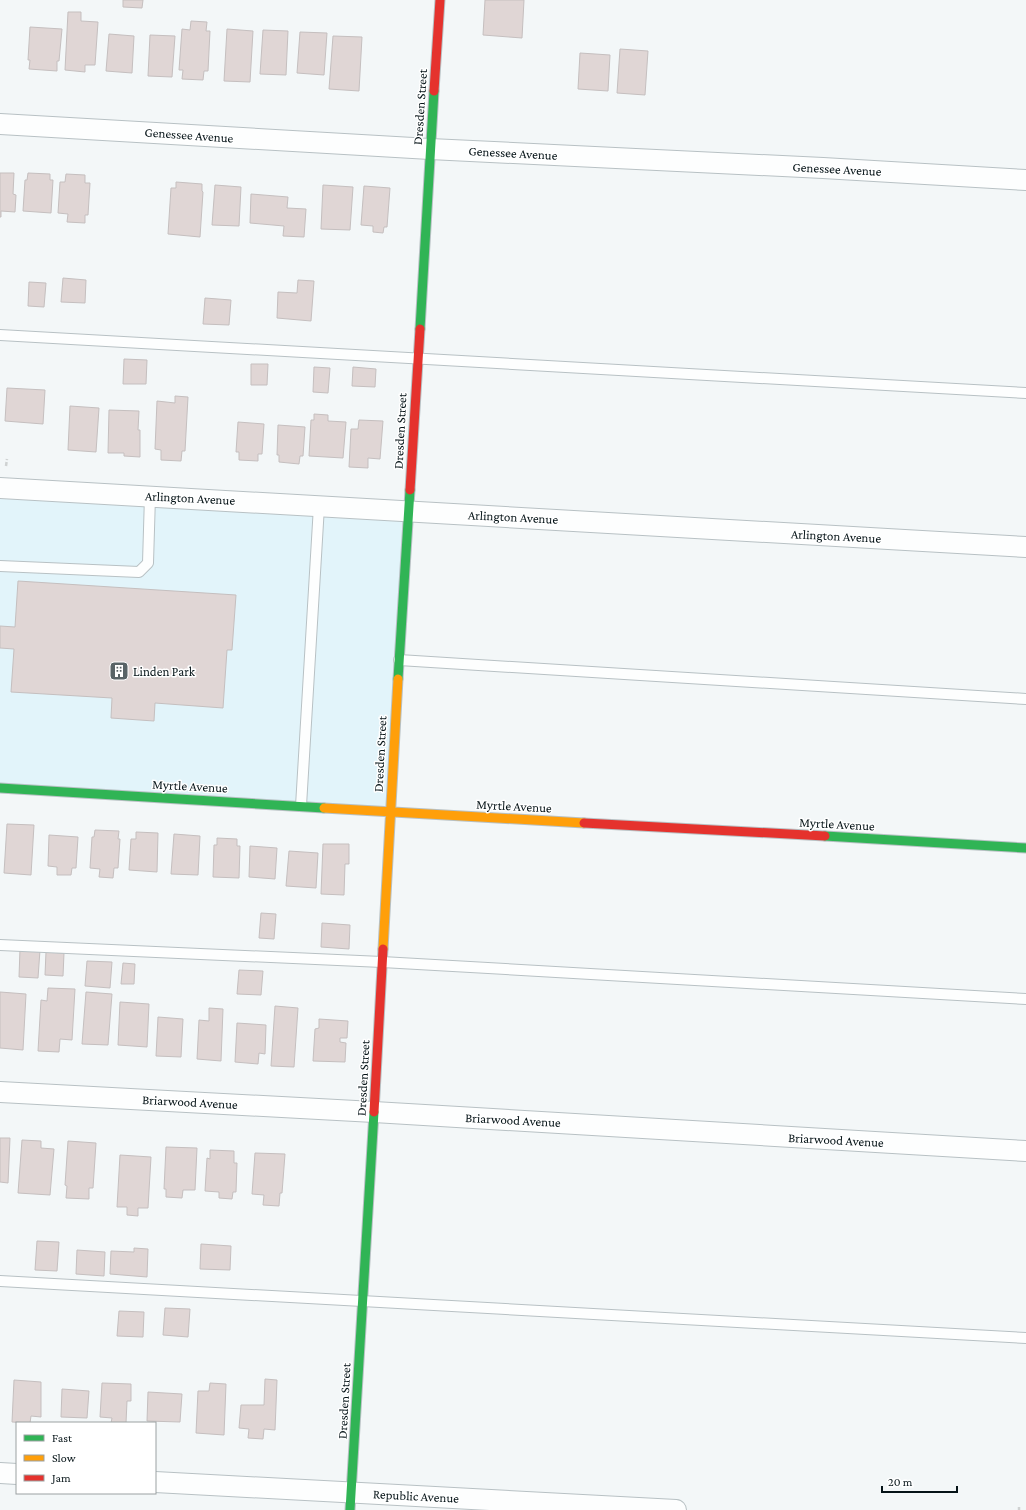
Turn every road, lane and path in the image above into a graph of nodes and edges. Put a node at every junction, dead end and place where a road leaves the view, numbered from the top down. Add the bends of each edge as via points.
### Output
1 (440, 0) edge
2 (0, 124) edge
3 (430, 149) junction
4 (1026, 180) edge
5 (0, 335) edge
6 (417, 358) junction
7 (1026, 393) edge
8 (0, 488) edge
9 (150, 496) junction
10 (319, 506) junction
11 (408, 511) junction
12 (1026, 547) edge
13 (0, 566) edge
14 (399, 660) junction
15 (1026, 699) edge
16 (0, 788) edge
17 (301, 806) junction
18 (390, 812) junction
19 (1026, 848) edge
20 (0, 945) edge
21 (382, 962) junction
22 (1026, 999) edge
23 (0, 1092) edge
24 (374, 1112) junction
25 (1026, 1151) edge
26 (0, 1281) edge
27 (363, 1302) junction
28 (1026, 1338) edge
29 (0, 1473) edge
30 (16, 1474) edge
31 (156, 1482) edge
32 (351, 1501) edge
33 (676, 1510) edge

1 - 3 street, Dresden Street
2 - 3 street, Genessee Avenue
3 - 4 street, Genessee Avenue
3 - 6 street, Dresden Street
5 - 6 lane
6 - 7 lane
6 - 11 street, Dresden Street
8 - 9 street, Arlington Avenue
9 - 10 street, Arlington Avenue
9 - 13 lane via 148,563 139,572
10 - 11 street, Arlington Avenue
10 - 17 lane
11 - 12 street, Arlington Avenue
11 - 14 street, Dresden Street
14 - 15 lane
14 - 18 street, Dresden Street
16 - 17 street, Myrtle Avenue
17 - 18 street, Myrtle Avenue
18 - 19 street, Myrtle Avenue
18 - 21 street, Dresden Street
20 - 21 lane
21 - 22 lane
21 - 24 street, Dresden Street
23 - 24 street, Briarwood Avenue
24 - 25 street, Briarwood Avenue
24 - 27 street, Dresden Street
26 - 27 lane
27 - 28 lane
27 - 32 street, Dresden Street
29 - 30 street
31 - 32 street, Republic Avenue
32 - 33 street, Republic Avenue

